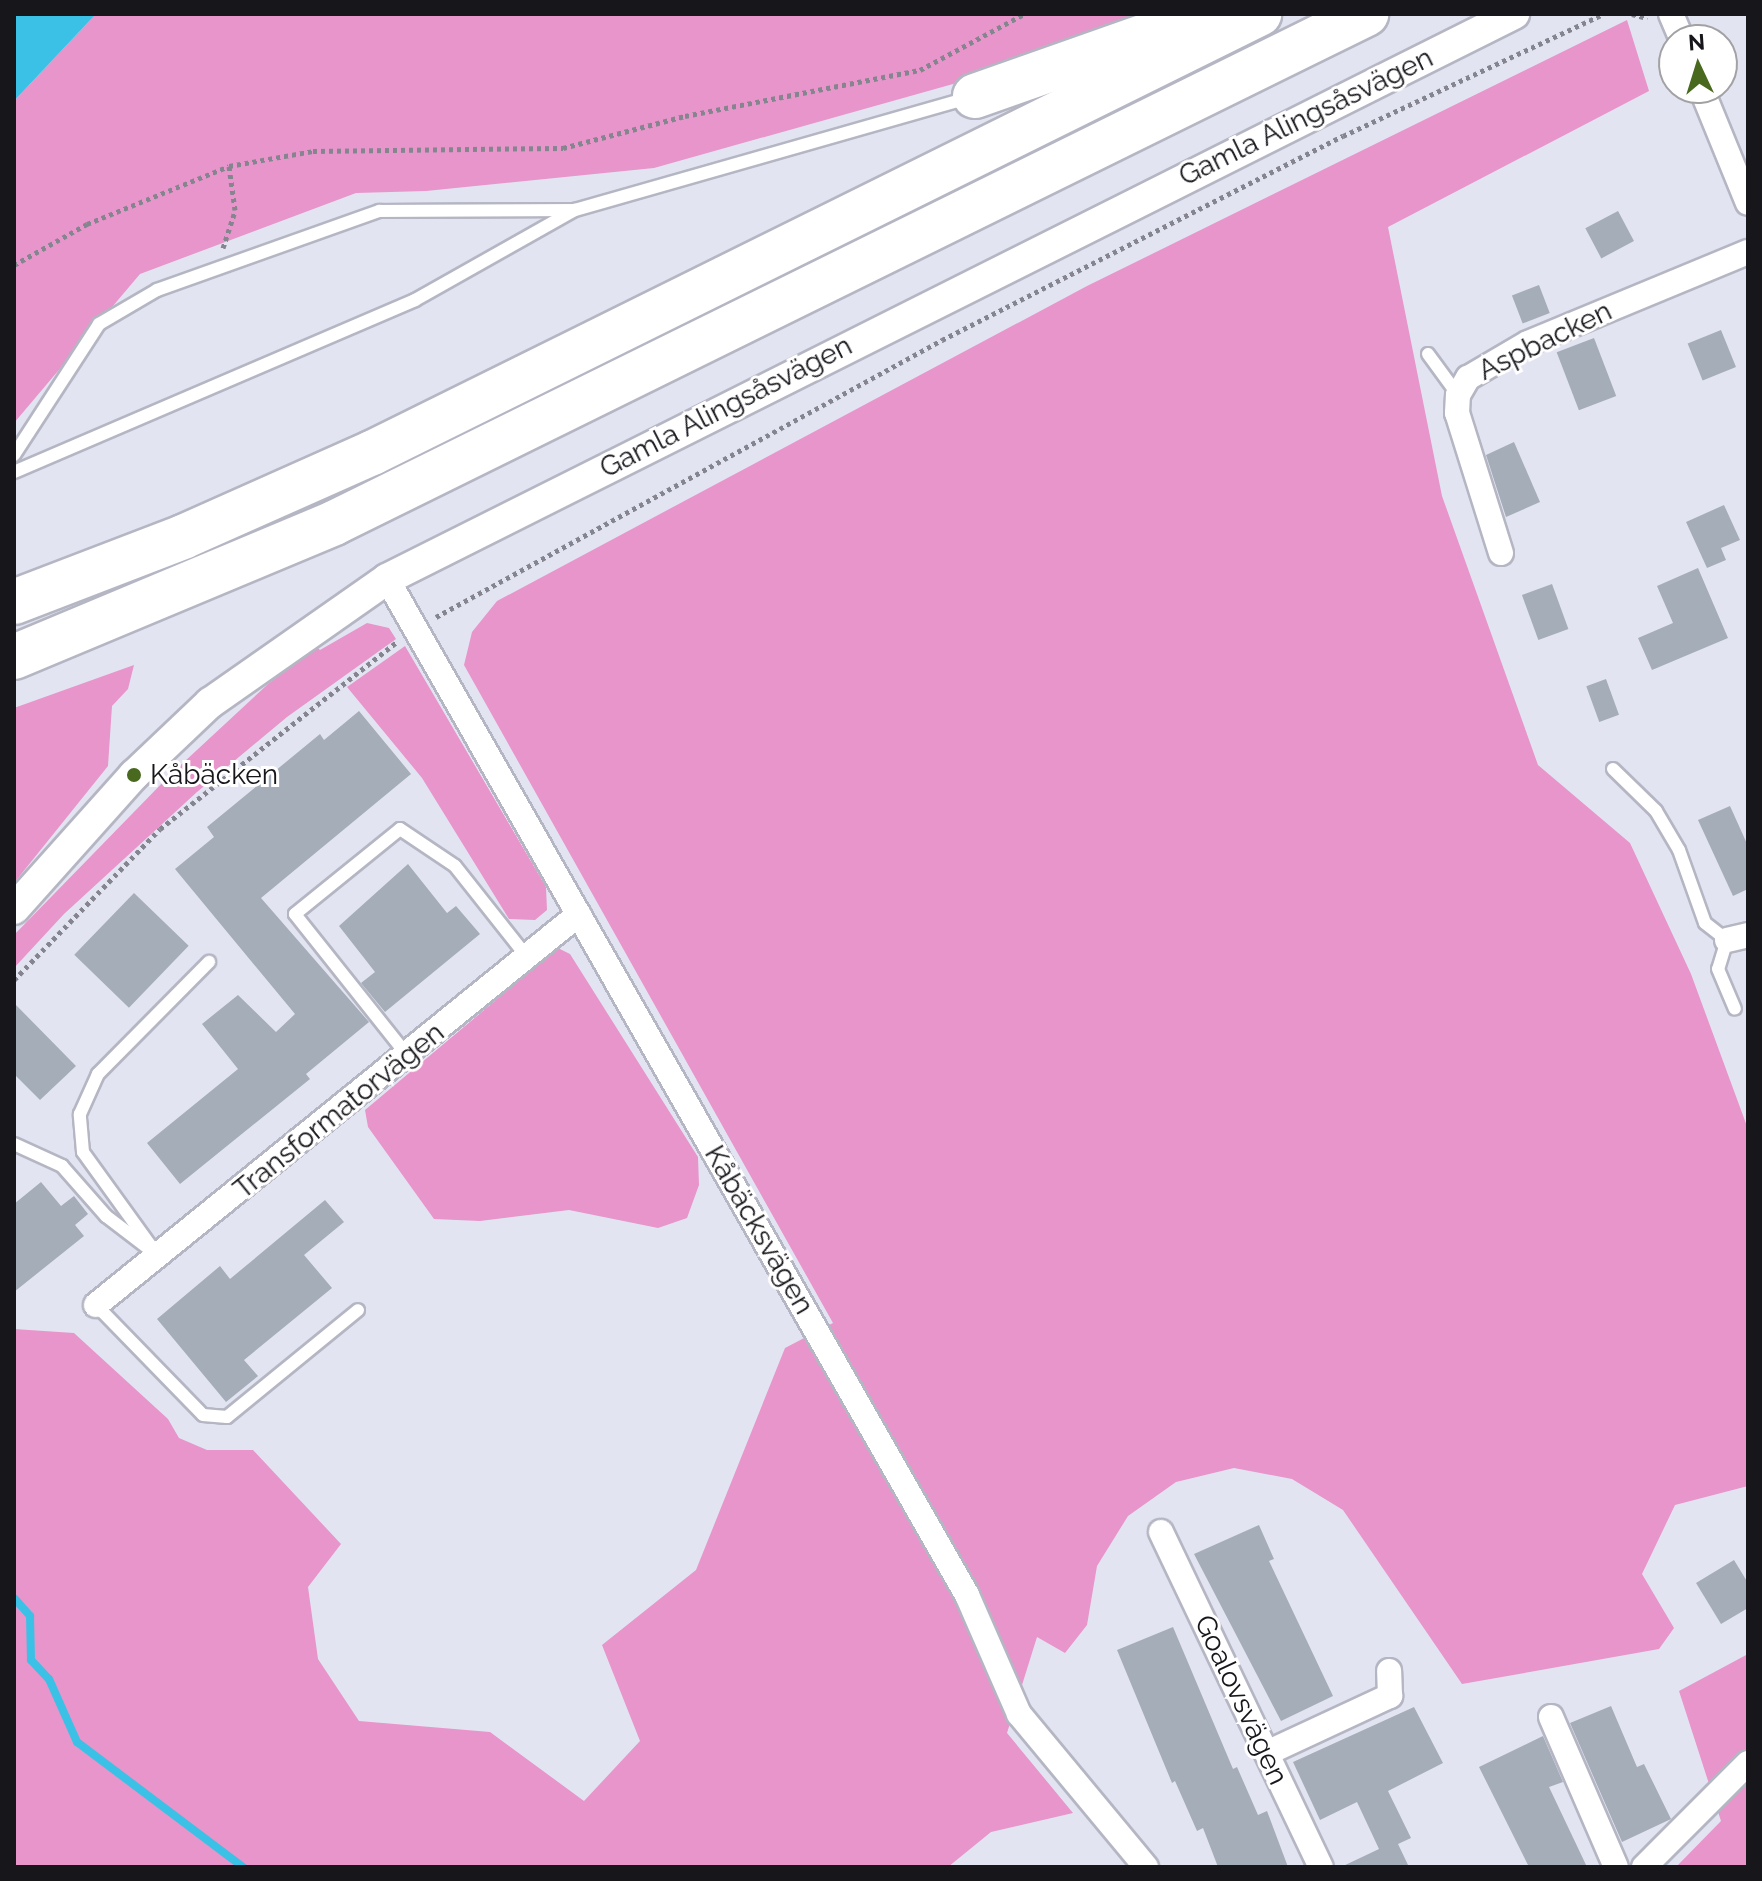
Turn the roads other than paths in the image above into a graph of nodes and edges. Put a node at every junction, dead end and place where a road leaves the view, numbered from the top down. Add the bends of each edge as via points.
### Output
1 (1206, 14) edge
2 (1259, 14) edge
3 (1366, 14) edge
4 (1514, 14) edge
5 (975, 96) joint
6 (1708, 104) edge
7 (1748, 203) edge
8 (575, 210) junction
9 (1748, 252) edge
10 (1428, 354) dead end
11 (1458, 395) junction
12 (14, 455) edge
13 (14, 472) edge
14 (1501, 553) dead end
15 (387, 579) junction
16 (14, 602) edge
17 (14, 657) edge
18 (1613, 769) dead end
19 (14, 909) edge
20 (579, 914) junction
21 (1737, 937) edge
22 (527, 957) junction
23 (209, 962) dead end
24 (1735, 1009) dead end
25 (407, 1055) junction
26 (14, 1144) edge
27 (159, 1257) junction
28 (96, 1305) joint
29 (358, 1310) dead end
30 (1161, 1532) dead end
31 (1389, 1671) dead end
32 (1551, 1717) dead end
33 (1267, 1753) junction
34 (1748, 1763) edge
35 (1146, 1867) edge
36 (1321, 1867) edge
37 (1616, 1867) edge
38 (1644, 1867) edge

1 - 5 highway
2 - 16 highway via 372,453 183,537
3 - 17 highway via 334,523
4 - 15 street, Gamla Alingsåsvägen
5 - 8 lane
6 - 7 street
8 - 12 lane via 379,211 157,290 99,324
8 - 13 lane via 415,300
9 - 11 street, Aspbacken via 1517,348 1483,365
10 - 11 lane
11 - 14 street, Aspbacken via 1461,433
15 - 19 street, Gamla Alingsåsvägen via 210,703 134,775
15 - 20 street, Kåbäcksvägen
18 - 21 lane via 1656,811 1679,850 1705,923
20 - 22 street, Transformatorvägen
20 - 35 street, Kåbäcksvägen via 967,1595 1019,1714
21 - 24 lane via 1718,969
22 - 25 street, Transformatorvägen
22 - 25 lane via 455,866 400,829 295,914
23 - 27 lane via 98,1074 80,1114 83,1152
25 - 27 street, Transformatorvägen
26 - 27 lane via 62,1166 106,1216
27 - 28 street, Transformatorvägen
28 - 29 lane via 203,1415 227,1417
30 - 33 street, Goalovsvägen
31 - 33 street via 1390,1696
32 - 37 street
33 - 36 street, Goalovsvägen
34 - 38 street

